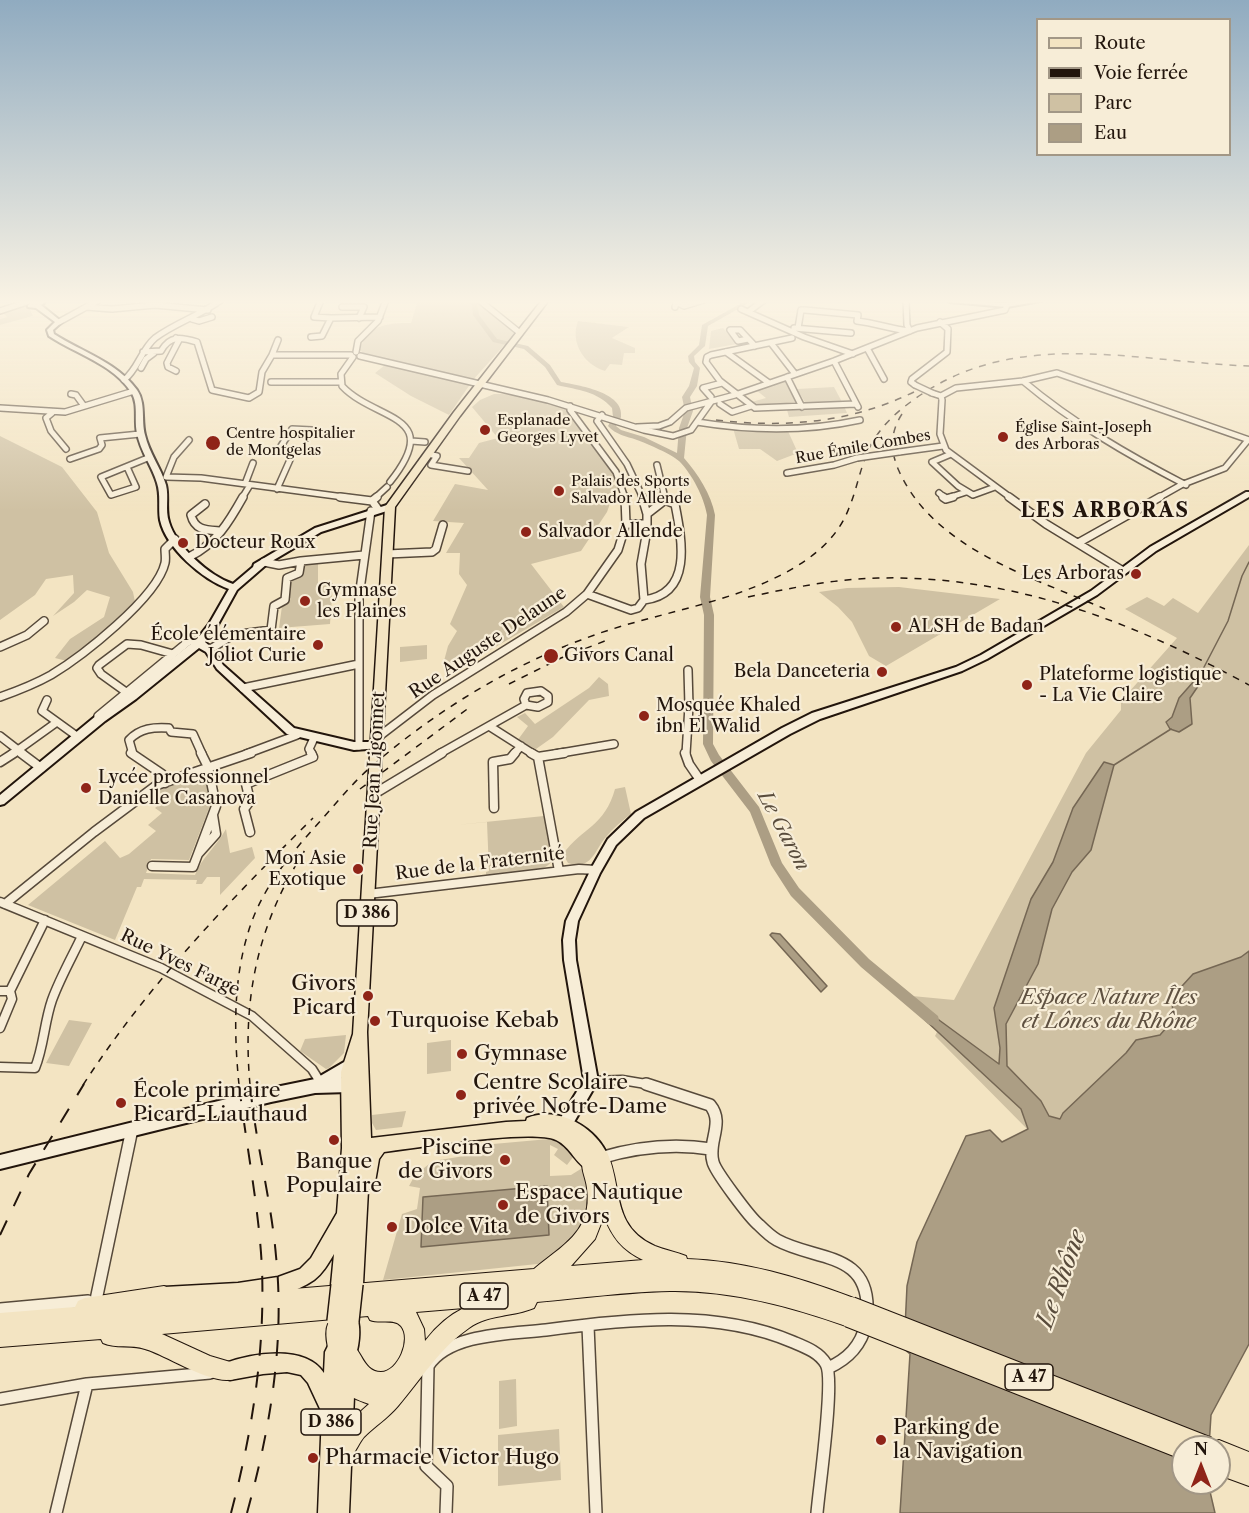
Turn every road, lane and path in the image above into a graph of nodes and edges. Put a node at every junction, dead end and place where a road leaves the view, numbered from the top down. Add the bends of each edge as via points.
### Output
1 (119, 371) edge
2 (129, 371) edge
3 (205, 371) edge
4 (263, 371) edge
5 (344, 371) edge
6 (422, 371) edge
7 (491, 371) edge
8 (712, 371) edge
9 (752, 371) edge
10 (792, 371) edge
11 (806, 371) edge
12 (839, 371) edge
13 (879, 371) edge
14 (923, 371) edge
15 (126, 374) junction
16 (795, 374) junction
17 (787, 377) junction
18 (884, 379) dead end
19 (1023, 381) junction
20 (271, 382) dead end
21 (341, 382) junction
22 (722, 383) junction
23 (769, 383) junction
24 (480, 384) junction
25 (134, 391) junction
26 (71, 394) dead end
27 (735, 395) junction
28 (940, 396) junction
29 (711, 399) junction
30 (720, 404) dead end
31 (698, 405) junction
32 (84, 406) junction
33 (570, 406) junction
34 (751, 406) junction
35 (801, 407) junction
36 (0, 408) edge
37 (705, 410) junction
38 (52, 413) junction
39 (602, 415) junction
40 (860, 420) dead end
41 (697, 422) junction
42 (312, 430) dead end
43 (656, 430) junction
44 (140, 434) junction
45 (189, 440) dead end
46 (411, 441) junction
47 (1249, 441) edge
48 (424, 442) dead end
49 (943, 446) junction
50 (66, 449) dead end
51 (428, 454) junction
52 (951, 454) junction
53 (150, 457) junction
54 (70, 459) dead end
55 (253, 463) dead end
56 (657, 465) dead end
57 (128, 467) junction
58 (468, 471) dead end
59 (787, 473) dead end
60 (247, 485) junction
61 (1185, 485) junction
62 (995, 487) junction
63 (1249, 487) edge
64 (277, 489) junction
65 (966, 492) junction
66 (939, 493) dead end
67 (1249, 494) edge
68 (665, 500) junction
69 (1241, 500) junction
70 (372, 501) junction
71 (205, 504) dead end
72 (390, 507) junction
73 (374, 510) junction
74 (647, 514) junction
75 (626, 524) junction
76 (647, 524) junction
77 (442, 525) dead end
78 (221, 531) junction
79 (175, 539) junction
80 (1078, 543) junction
81 (387, 554) junction
82 (364, 555) junction
83 (189, 557) junction
84 (301, 561) junction
85 (264, 563) junction
86 (1123, 571) junction
87 (232, 587) junction
88 (587, 594) junction
89 (644, 600) junction
90 (44, 621) dead end
91 (198, 642) junction
92 (0, 647) edge
93 (208, 650) junction
94 (176, 656) junction
95 (359, 664) junction
96 (688, 670) dead end
97 (243, 688) junction
98 (126, 692) junction
99 (0, 698) edge
100 (47, 700) dead end
101 (526, 705) dead end
102 (57, 722) junction
103 (92, 725) junction
104 (489, 726) junction
105 (297, 735) junction
106 (0, 736) edge
107 (78, 737) junction
108 (314, 738) junction
109 (377, 741) junction
110 (614, 744) dead end
111 (359, 746) junction
112 (521, 746) junction
113 (18, 750) junction
114 (538, 757) junction
115 (0, 762) edge
116 (208, 767) junction
117 (41, 768) junction
118 (703, 778) junction
119 (165, 783) junction
120 (374, 794) junction
121 (2, 796) edge
122 (494, 808) dead end
123 (250, 832) dead end
124 (152, 866) dead end
125 (596, 870) junction
126 (559, 871) junction
127 (368, 894) junction
128 (3, 903) edge
129 (45, 920) junction
130 (82, 936) junction
131 (5, 991) edge
132 (0, 1028) edge
133 (0, 1067) edge
134 (357, 1069) junction
135 (591, 1081) junction
136 (320, 1085) junction
137 (349, 1085) junction
138 (132, 1129) junction
139 (567, 1131) junction
140 (381, 1143) junction
141 (356, 1147) junction
142 (711, 1149) junction
143 (596, 1161) junction
144 (0, 1162) edge
145 (344, 1214) junction
146 (358, 1233) junction
147 (699, 1269) junction
148 (533, 1279) junction
149 (669, 1281) junction
150 (346, 1292) junction
151 (164, 1296) junction
152 (96, 1300) junction
153 (0, 1309) edge
154 (298, 1311) junction
155 (850, 1312) junction
156 (30, 1320) junction
157 (0, 1323) edge
158 (341, 1325) junction
159 (588, 1326) junction
160 (0, 1337) edge
161 (348, 1352) junction
162 (828, 1368) junction
163 (230, 1371) junction
164 (346, 1373) junction
165 (87, 1384) junction
166 (402, 1387) junction
167 (0, 1399) edge
168 (331, 1412) junction
169 (1176, 1435) edge
170 (1171, 1444) edge
171 (341, 1453) junction
172 (1231, 1456) edge
173 (1249, 1463) edge
174 (1231, 1469) edge
175 (1249, 1476) edge
176 (56, 1513) edge
177 (328, 1513) edge
178 (339, 1513) edge
179 (446, 1513) edge
180 (596, 1513) edge
181 (817, 1513) edge

1 - 15 street
2 - 15 street
3 - 4 street via 212,390 249,398 259,392
5 - 21 street
6 - 24 street
7 - 24 main road
8 - 22 street
9 - 23 street
10 - 16 street
11 - 16 street
12 - 35 street via 858,406
13 - 18 street
14 - 28 street, bridge via 911,382
15 - 25 street
16 - 17 street
17 - 23 street
17 - 35 street
19 - 28 street via 956,388
19 - 47 street via 1059,374
19 - 61 street via 1090,431
20 - 21 street
21 - 46 street via 346,391 395,419
22 - 27 street
22 - 29 street via 703,388
23 - 27 street
24 - 33 street
24 - 51 main road
25 - 32 street
25 - 44 street via 140,407
26 - 32 street
27 - 29 street
27 - 34 street
28 - 49 street
29 - 31 street
29 - 37 street
30 - 34 street via 732,412
31 - 37 street
31 - 43 street via 683,410
32 - 38 street
33 - 39 street
33 - 75 street, Rue Auguste Delaune via 616,472 625,495
34 - 35 street
36 - 38 street
37 - 41 street
38 - 50 street via 46,422
39 - 43 street
39 - 74 street via 597,421 634,474
40 - 41 street via 786,429 733,428
41 - 43 street via 691,430 673,436
42 - 64 street via 292,429 281,446 293,453
44 - 53 street
44 - 54 street via 100,438 99,449
45 - 60 street via 174,458 166,477
46 - 48 street
46 - 70 street via 407,456
47 - 61 street via 1225,468
49 - 52 street
49 - 59 street, Rue Émile Combes, bridge
51 - 58 street via 437,456 431,465
51 - 72 main road
52 - 62 street
52 - 65 street via 932,462
53 - 57 street
53 - 79 street via 166,498 165,521
55 - 60 street
56 - 68 street
57 - 57 street via 100,478 111,495 136,487
60 - 64 street
60 - 78 street
61 - 80 street
62 - 65 street via 973,495
62 - 80 street
63 - 69 street
64 - 70 street
65 - 66 street via 948,501
67 - 69 street
68 - 74 street
68 - 89 street via 675,504 678,516 679,572 673,588 664,596 655,601
69 - 86 street via 1153,549
70 - 73 street
71 - 78 street via 190,515 193,524 198,529
72 - 73 street
72 - 81 main road, Rue Jean Ligonnet / D 386
73 - 82 street
73 - 85 street via 307,535
74 - 76 street
75 - 76 street
75 - 88 street, Rue Auguste Delaune via 618,550
76 - 89 street via 642,561
77 - 81 street via 432,552
78 - 83 street via 208,548
79 - 83 street
79 - 99 street via 165,549 165,562 150,589 124,620 52,674
80 - 86 street
81 - 109 main road, Rue Jean Ligonnet / D 386
82 - 84 street
82 - 95 street via 359,597
83 - 87 street
84 - 85 street
84 - 93 street via 299,573 287,578 285,600 274,606 271,630 233,635
85 - 87 street
86 - 118 street via 1094,593 959,669 822,714
87 - 91 street via 213,626
88 - 89 street via 631,610
88 - 109 street, Rue Auguste Delaune via 566,612 433,695
90 - 92 street via 27,635
91 - 93 street
91 - 94 street
93 - 97 street
94 - 98 street
94 - 98 street via 127,644 97,668
94 - 103 street
95 - 97 street
95 - 111 street
96 - 118 street via 684,755 690,768
97 - 105 street
98 - 103 street via 101,712
100 - 102 street via 42,711
101 - 104 street
102 - 107 street
102 - 113 street
103 - 107 street
104 - 112 street
104 - 120 street
105 - 108 street
105 - 116 street
106 - 113 street
107 - 117 street
108 - 111 street
108 - 123 street via 309,749 313,756 246,784 250,801 244,809
109 - 111 street
109 - 120 main road, Rue Jean Ligonnet / D 386
110 - 114 street
112 - 114 street
112 - 122 street via 510,759 493,762
113 - 115 street
113 - 117 street
114 - 126 street
116 - 119 street
116 - 119 street via 194,734 171,732 169,728 138,731 129,740 128,749 162,774
116 - 124 street via 216,806 193,867
117 - 121 street
118 - 125 street via 640,815 612,842
119 - 128 street via 149,791
120 - 127 main road, Rue Jean Ligonnet / D 386
125 - 126 street, Rue de la Fraternité
125 - 135 street via 572,921 569,940
126 - 127 street, Rue de la Fraternité
127 - 134 main road, Rue Jean Ligonnet / D 386
128 - 129 street, Rue Yves Farge
129 - 130 street, Rue Yves Farge
129 - 131 street
130 - 133 street via 52,1000 43,1049 35,1068
130 - 136 street, Rue Yves Farge via 161,968 252,1016 312,1069
131 - 132 street via 12,999
134 - 136 street
134 - 137 main road
134 - 141 main road, Rue Jean Ligonnet / D 386
135 - 139 street via 575,1105
135 - 142 street via 610,1078 646,1083 710,1105 716,1112 717,1125
136 - 137 street
136 - 138 street
137 - 141 main road, Rue Jean Ligonnet / D 386
138 - 144 street
138 - 152 street
139 - 140 main road via 506,1130
139 - 143 main road
140 - 141 main road
140 - 146 main road via 371,1156
141 - 145 main road, Rue Jean Ligonnet / D 386
141 - 146 main road, Rue Jean Ligonnet / D 386
142 - 143 street via 692,1145 629,1149
142 - 162 street via 713,1164 770,1235 847,1264 862,1279 869,1299 864,1337 849,1357
143 - 147 highway via 606,1172 612,1215 620,1231 638,1249
143 - 148 highway via 597,1197 591,1224 581,1243 558,1267
145 - 150 main road, Rue Jean Ligonnet / D 386
145 - 151 main road via 314,1268 292,1283 240,1292
146 - 150 main road, Rue Jean Ligonnet / D 386
147 - 148 highway, A 47
147 - 155 highway, A 47 via 771,1279
148 - 156 highway, A 47
149 - 154 highway, A 47
149 - 155 highway, A 47 via 754,1288
149 - 166 highway via 488,1308 462,1319 440,1338
150 - 158 main road, D 386, bridge
151 - 152 street
151 - 156 highway
152 - 153 street
154 - 160 highway, A 47
154 - 161 highway via 326,1318 398,1312 412,1328 413,1356 404,1372 394,1379 379,1383 366,1379
155 - 169 highway, A 47, bridge
155 - 170 highway, A 47, bridge
156 - 157 highway, A 47
158 - 161 main road, D 386
158 - 164 highway
158 - 168 main road, D 386
159 - 162 street via 679,1320 740,1323 792,1340 815,1353
159 - 179 street via 477,1338 432,1358 428,1366 426,1466 447,1486
159 - 180 street
160 - 163 highway via 133,1335
161 - 164 main road, D 386
162 - 181 street
163 - 165 street
163 - 168 main road via 283,1363 301,1365 315,1376
164 - 166 highway via 357,1389 371,1395
164 - 171 main road, D 386
165 - 167 street
165 - 176 street
166 - 171 highway via 356,1430
168 - 177 main road, D 386
171 - 178 main road, D 386
172 - 173 highway
174 - 175 highway

